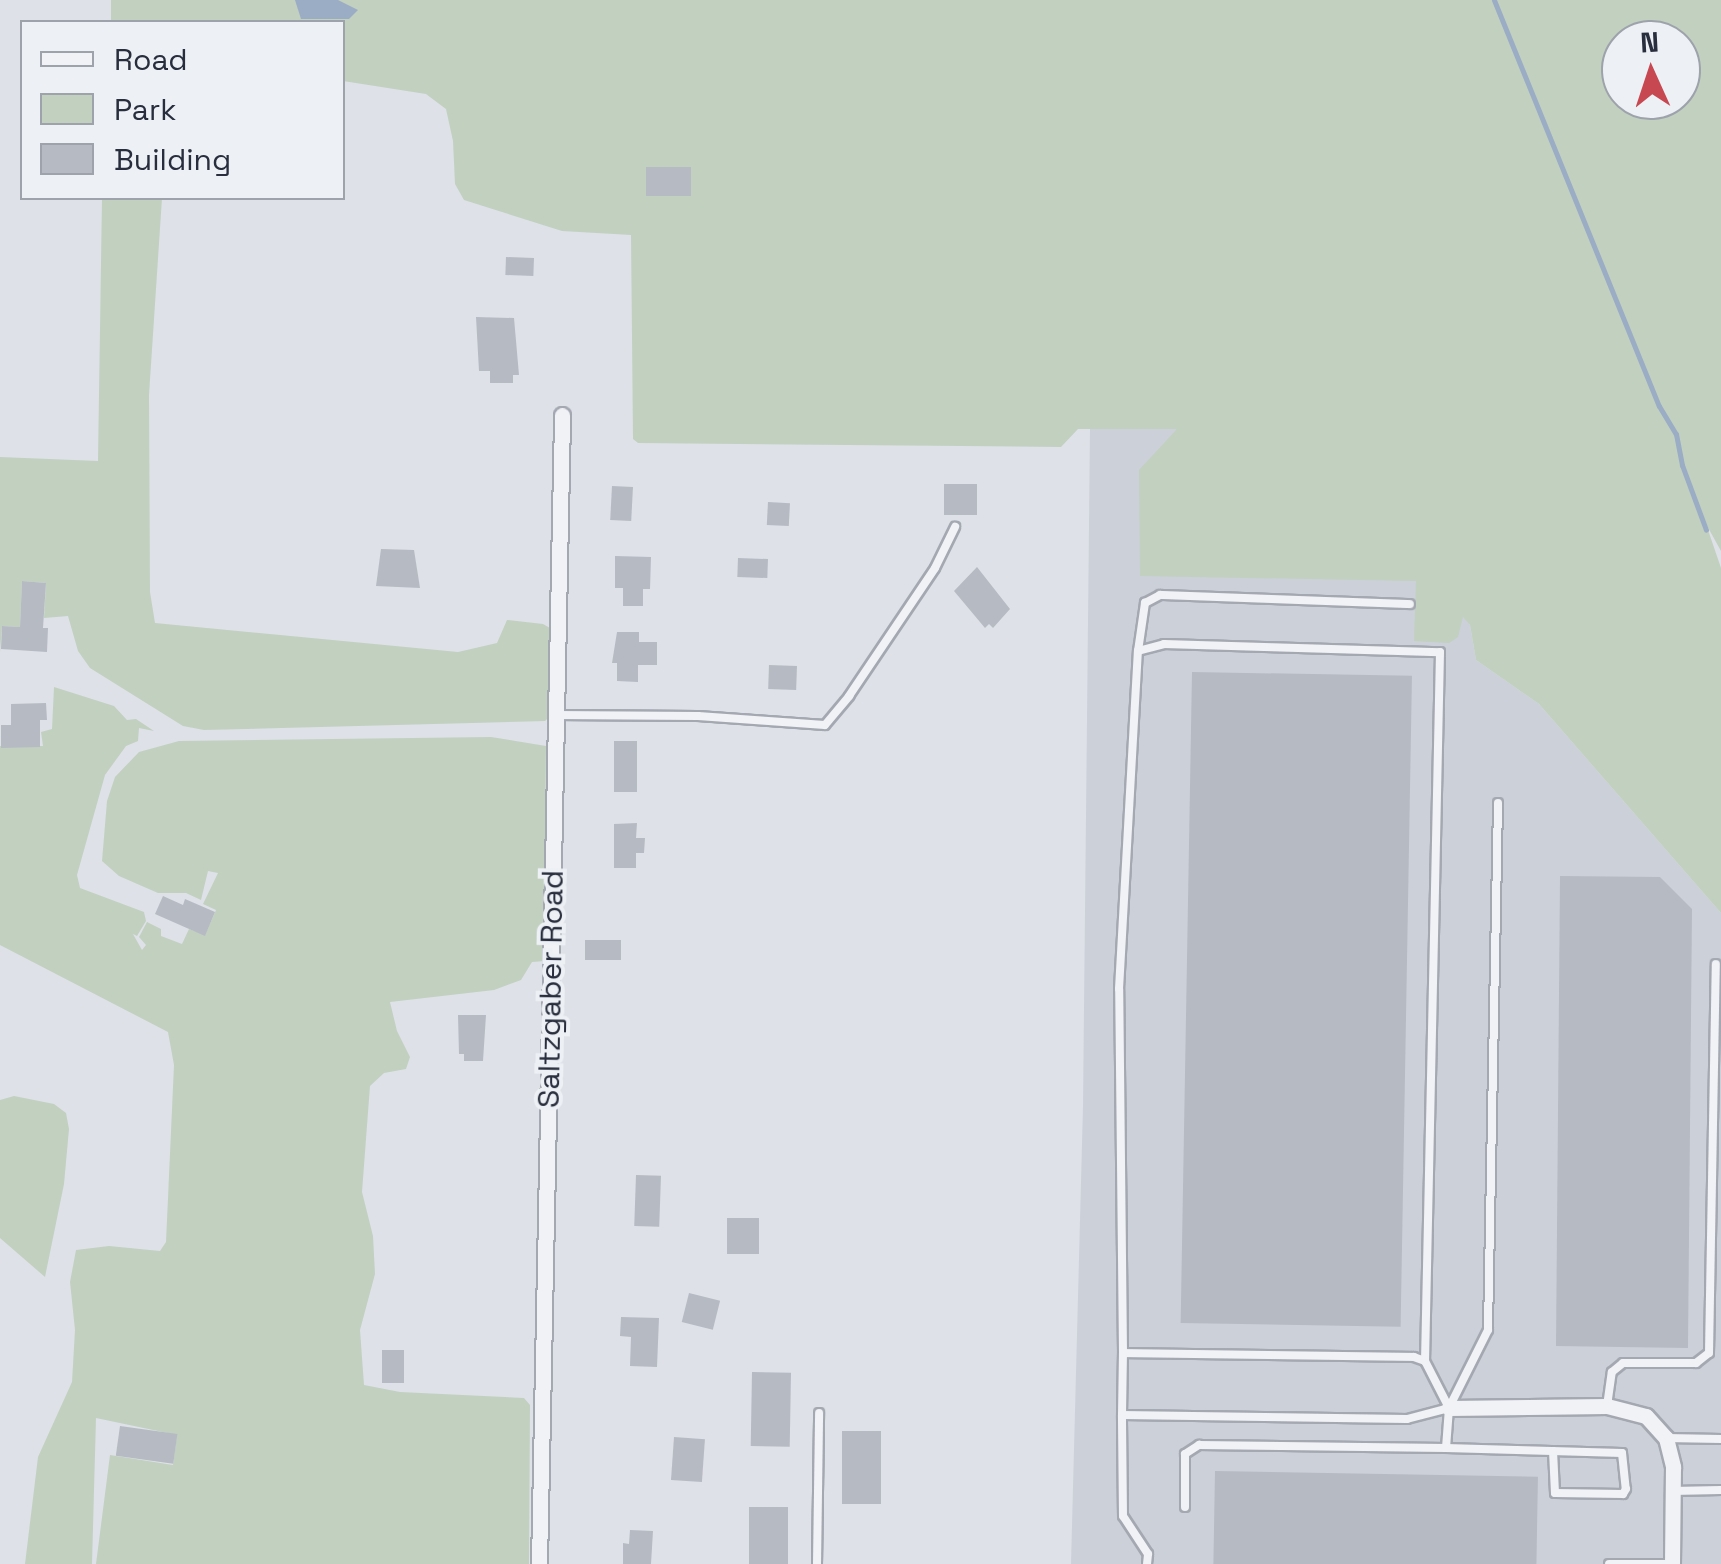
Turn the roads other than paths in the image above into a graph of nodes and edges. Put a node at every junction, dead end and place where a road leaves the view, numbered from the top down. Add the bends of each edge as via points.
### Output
1 (562, 415) dead end
2 (955, 527) dead end
3 (1410, 604) dead end
4 (1138, 651) junction
5 (556, 715) junction
6 (1498, 803) dead end
7 (1716, 964) dead end
8 (1123, 1353) junction
9 (1425, 1361) junction
10 (1608, 1406) junction
11 (1449, 1408) junction
12 (819, 1413) dead end
13 (1122, 1415) junction
14 (1666, 1438) junction
15 (1721, 1438) edge
16 (1446, 1448) junction
17 (1553, 1451) junction
18 (1721, 1490) edge
19 (1672, 1491) junction
20 (1185, 1507) dead end
21 (539, 1564) edge
22 (817, 1564) edge
23 (1147, 1564) edge
24 (1609, 1564) edge
25 (1672, 1564) edge

1 - 5 street, Saltzgaber Road
2 - 5 lane via 935,568 824,725
3 - 4 lane via 1160,595 1145,602
4 - 8 lane via 1119,989
4 - 9 lane via 1164,644 1440,652
5 - 21 street, Saltzgaber Road
6 - 11 lane via 1488,1330
7 - 10 lane via 1709,1353 1696,1363 1623,1364 1612,1372
8 - 9 lane
8 - 13 lane
9 - 11 lane
10 - 11 street
10 - 14 street via 1646,1416
11 - 13 lane via 1407,1419
11 - 16 lane
12 - 22 lane
13 - 23 lane via 1124,1516 1148,1554
14 - 15 lane
14 - 19 street
16 - 17 lane
16 - 20 lane via 1199,1444 1186,1454
17 - 17 lane via 1622,1453 1626,1489 1555,1494
18 - 19 lane
19 - 25 street
24 - 25 lane

